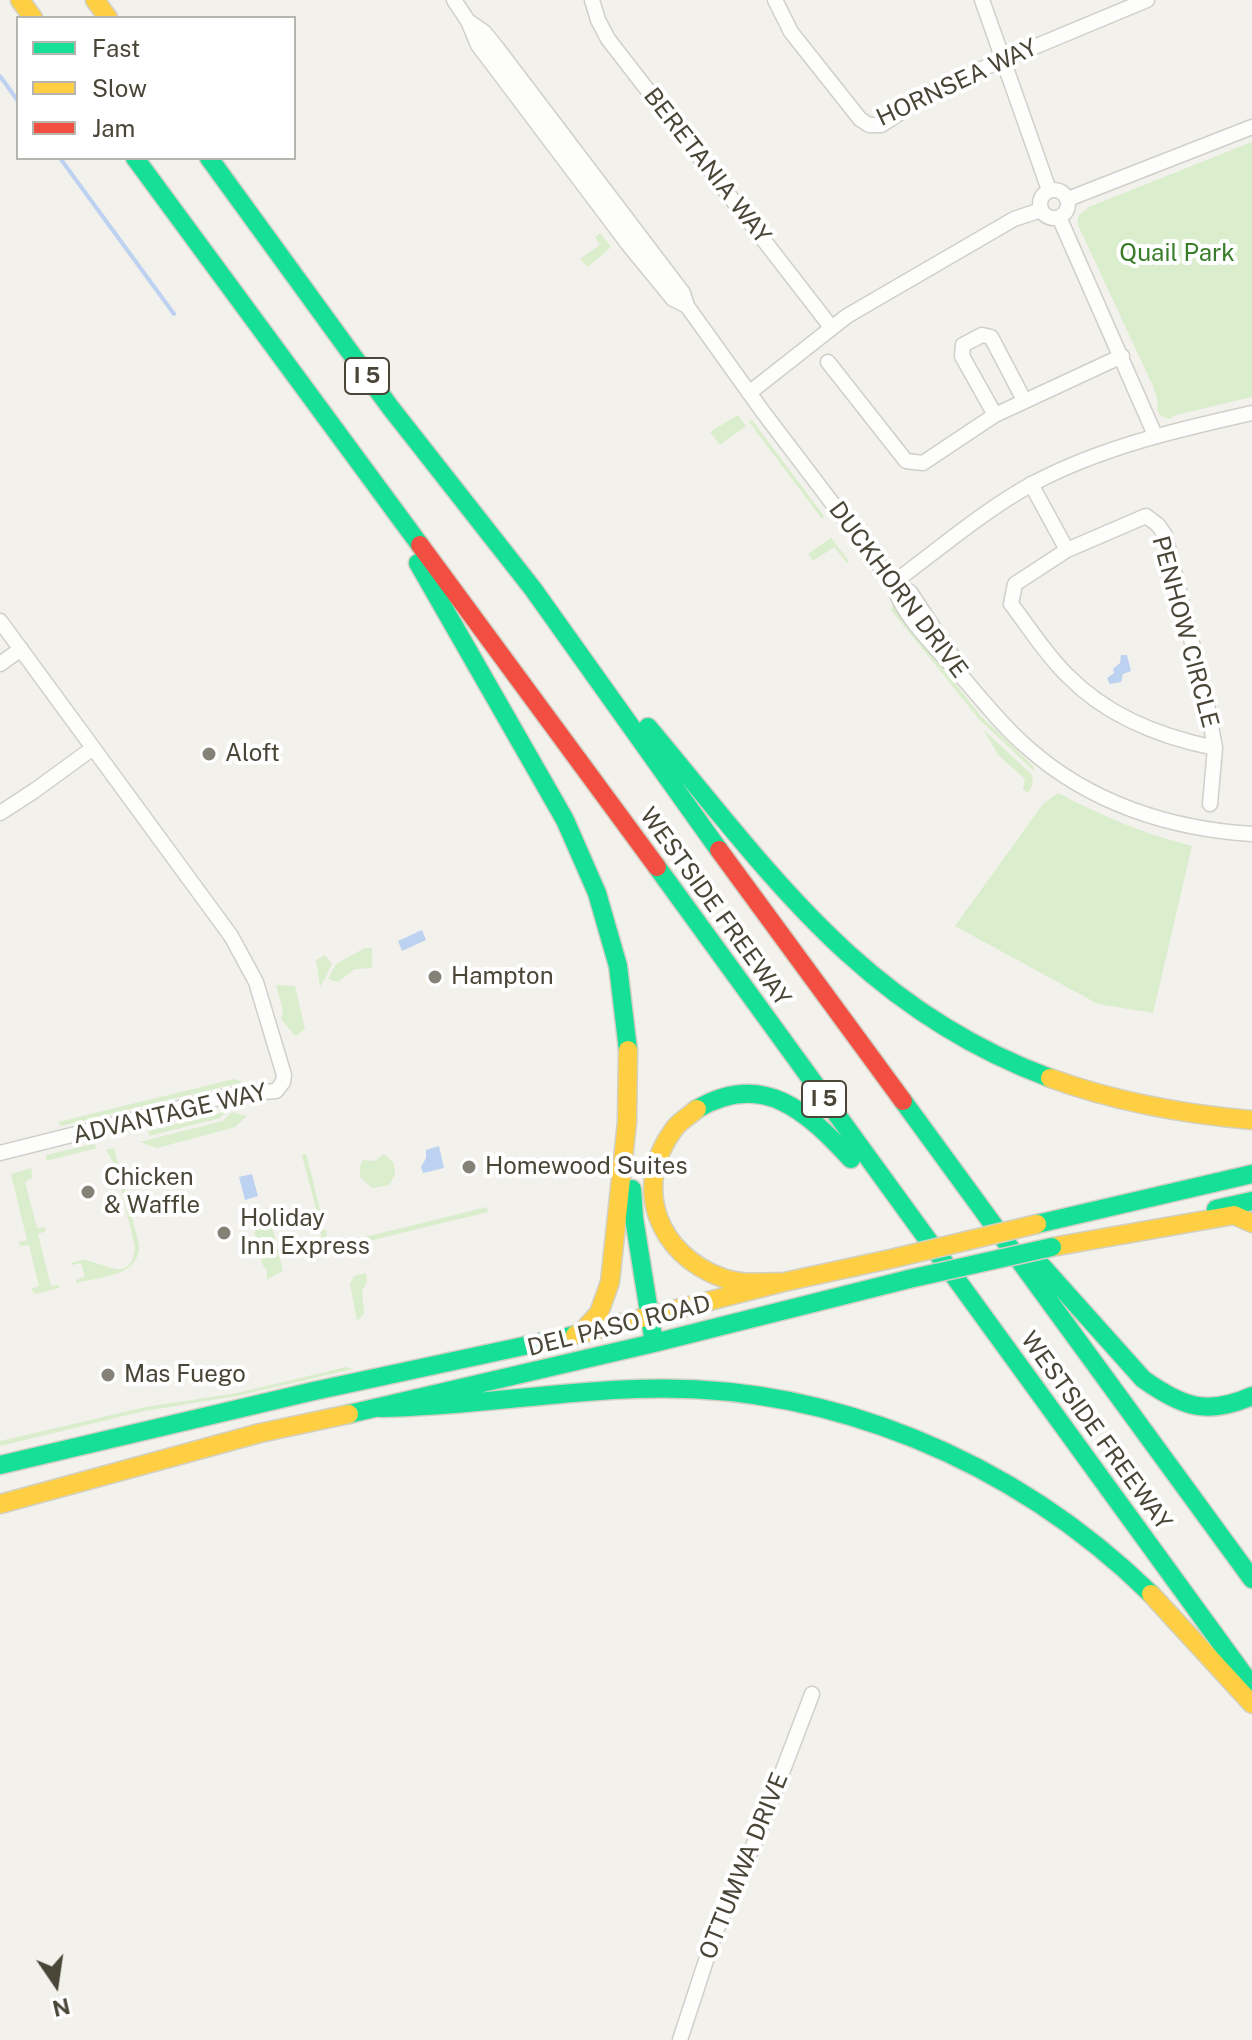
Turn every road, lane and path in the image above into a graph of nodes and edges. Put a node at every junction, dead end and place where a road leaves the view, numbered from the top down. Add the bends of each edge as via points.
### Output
1 (454, 0) edge
2 (592, 0) edge
3 (775, 0) edge
4 (982, 0) edge
5 (1147, 0) edge
6 (1003, 60) junction
7 (1252, 127) edge
8 (136, 160) edge
9 (210, 160) edge
10 (1049, 190) junction
11 (1068, 199) junction
12 (1041, 210) junction
13 (1059, 217) junction
14 (831, 327) junction
15 (1122, 356) junction
16 (828, 362) dead end
17 (749, 393) junction
18 (1024, 400) junction
19 (1252, 413) edge
20 (995, 415) junction
21 (1155, 435) junction
22 (1031, 484) junction
23 (396, 512) junction
24 (1067, 550) junction
25 (893, 583) junction
26 (533, 589) junction
27 (0, 621) edge
28 (21, 649) junction
29 (0, 664) edge
30 (93, 748) junction
31 (1215, 748) junction
32 (1210, 804) dead end
33 (0, 813) edge
34 (1252, 834) edge
35 (1252, 1120) edge
36 (627, 1122) junction
37 (0, 1153) edge
38 (947, 1160) junction
39 (1252, 1174) edge
40 (1252, 1201) edge
41 (914, 1223) junction
42 (1252, 1223) edge
43 (1052, 1247) junction
44 (784, 1282) junction
45 (649, 1317) junction
46 (580, 1334) junction
47 (654, 1343) junction
48 (1252, 1396) edge
49 (380, 1408) junction
50 (0, 1465) edge
51 (0, 1504) edge
52 (1252, 1579) edge
53 (1252, 1686) edge
54 (812, 1694) dead end
55 (1252, 1704) edge
56 (680, 2040) edge

1 - 17 street, DUCKHORN DRIVE via 683,293
2 - 14 street, BERETANIA WAY via 608,39
3 - 6 street, HORNSEA WAY via 791,32 869,125 881,125 943,85
4 - 6 street
5 - 6 street, HORNSEA WAY
6 - 10 street
7 - 11 street
8 - 23 main road, WESTSIDE FREEWAY / I 5
9 - 26 main road, WESTSIDE FREEWAY / I 5 via 390,407
10 - 11 street via 1058,189
10 - 12 street via 1042,196
11 - 13 street via 1068,209
12 - 13 street
12 - 14 street via 1014,219
13 - 15 street
14 - 17 street
15 - 18 street
15 - 21 street
16 - 20 street via 906,461 923,463
17 - 25 street, DUCKHORN DRIVE
18 - 20 street
18 - 20 street via 991,337 982,335 963,345 962,356
19 - 21 street
21 - 22 street
22 - 24 street
22 - 25 street
23 - 36 main road via 425,579 565,820 597,893 624,999
23 - 41 main road, WESTSIDE FREEWAY / I 5
24 - 31 street, PENHOW CIRCLE via 1146,516 1158,525 1165,535
24 - 31 street, PENHOW CIRCLE via 1015,584 1011,604 1068,676 1111,710 1169,737
25 - 34 street, DUCKHORN DRIVE via 910,592 968,683 1000,722 1060,773 1154,819
26 - 35 main road via 805,912 870,975 953,1032 1041,1075 1125,1102
26 - 38 main road, WESTSIDE FREEWAY / I 5
27 - 28 street
28 - 29 street
28 - 30 street
30 - 33 street
30 - 37 street, ADVANTAGE WAY via 241,952 260,994 283,1082 276,1091 235,1094
31 - 32 street, PENHOW CIRCLE
36 - 45 main road
36 - 46 main road via 610,1282 599,1313
38 - 48 main road via 1143,1379 1170,1398 1203,1409 1227,1407
38 - 52 main road, WESTSIDE FREEWAY / I 5
39 - 44 main road, DEL PASO ROAD, bridge
40 - 43 main road, DEL PASO ROAD
41 - 44 main road via 792,1105 743,1094 710,1102 675,1128 658,1156 652,1188 657,1220 682,1257 708,1273 738,1281
41 - 53 main road, WESTSIDE FREEWAY / I 5
42 - 43 main road via 1234,1215
43 - 47 main road, DEL PASO ROAD, bridge
44 - 45 main road, DEL PASO ROAD
45 - 46 main road, DEL PASO ROAD
45 - 47 main road
46 - 50 main road, DEL PASO ROAD
47 - 49 main road, DEL PASO ROAD
49 - 51 main road, DEL PASO ROAD via 260,1433
49 - 55 main road via 671,1388 765,1396 869,1421 953,1455 1067,1523 1175,1616
54 - 56 street, OTTUMWA DRIVE via 715,1933

